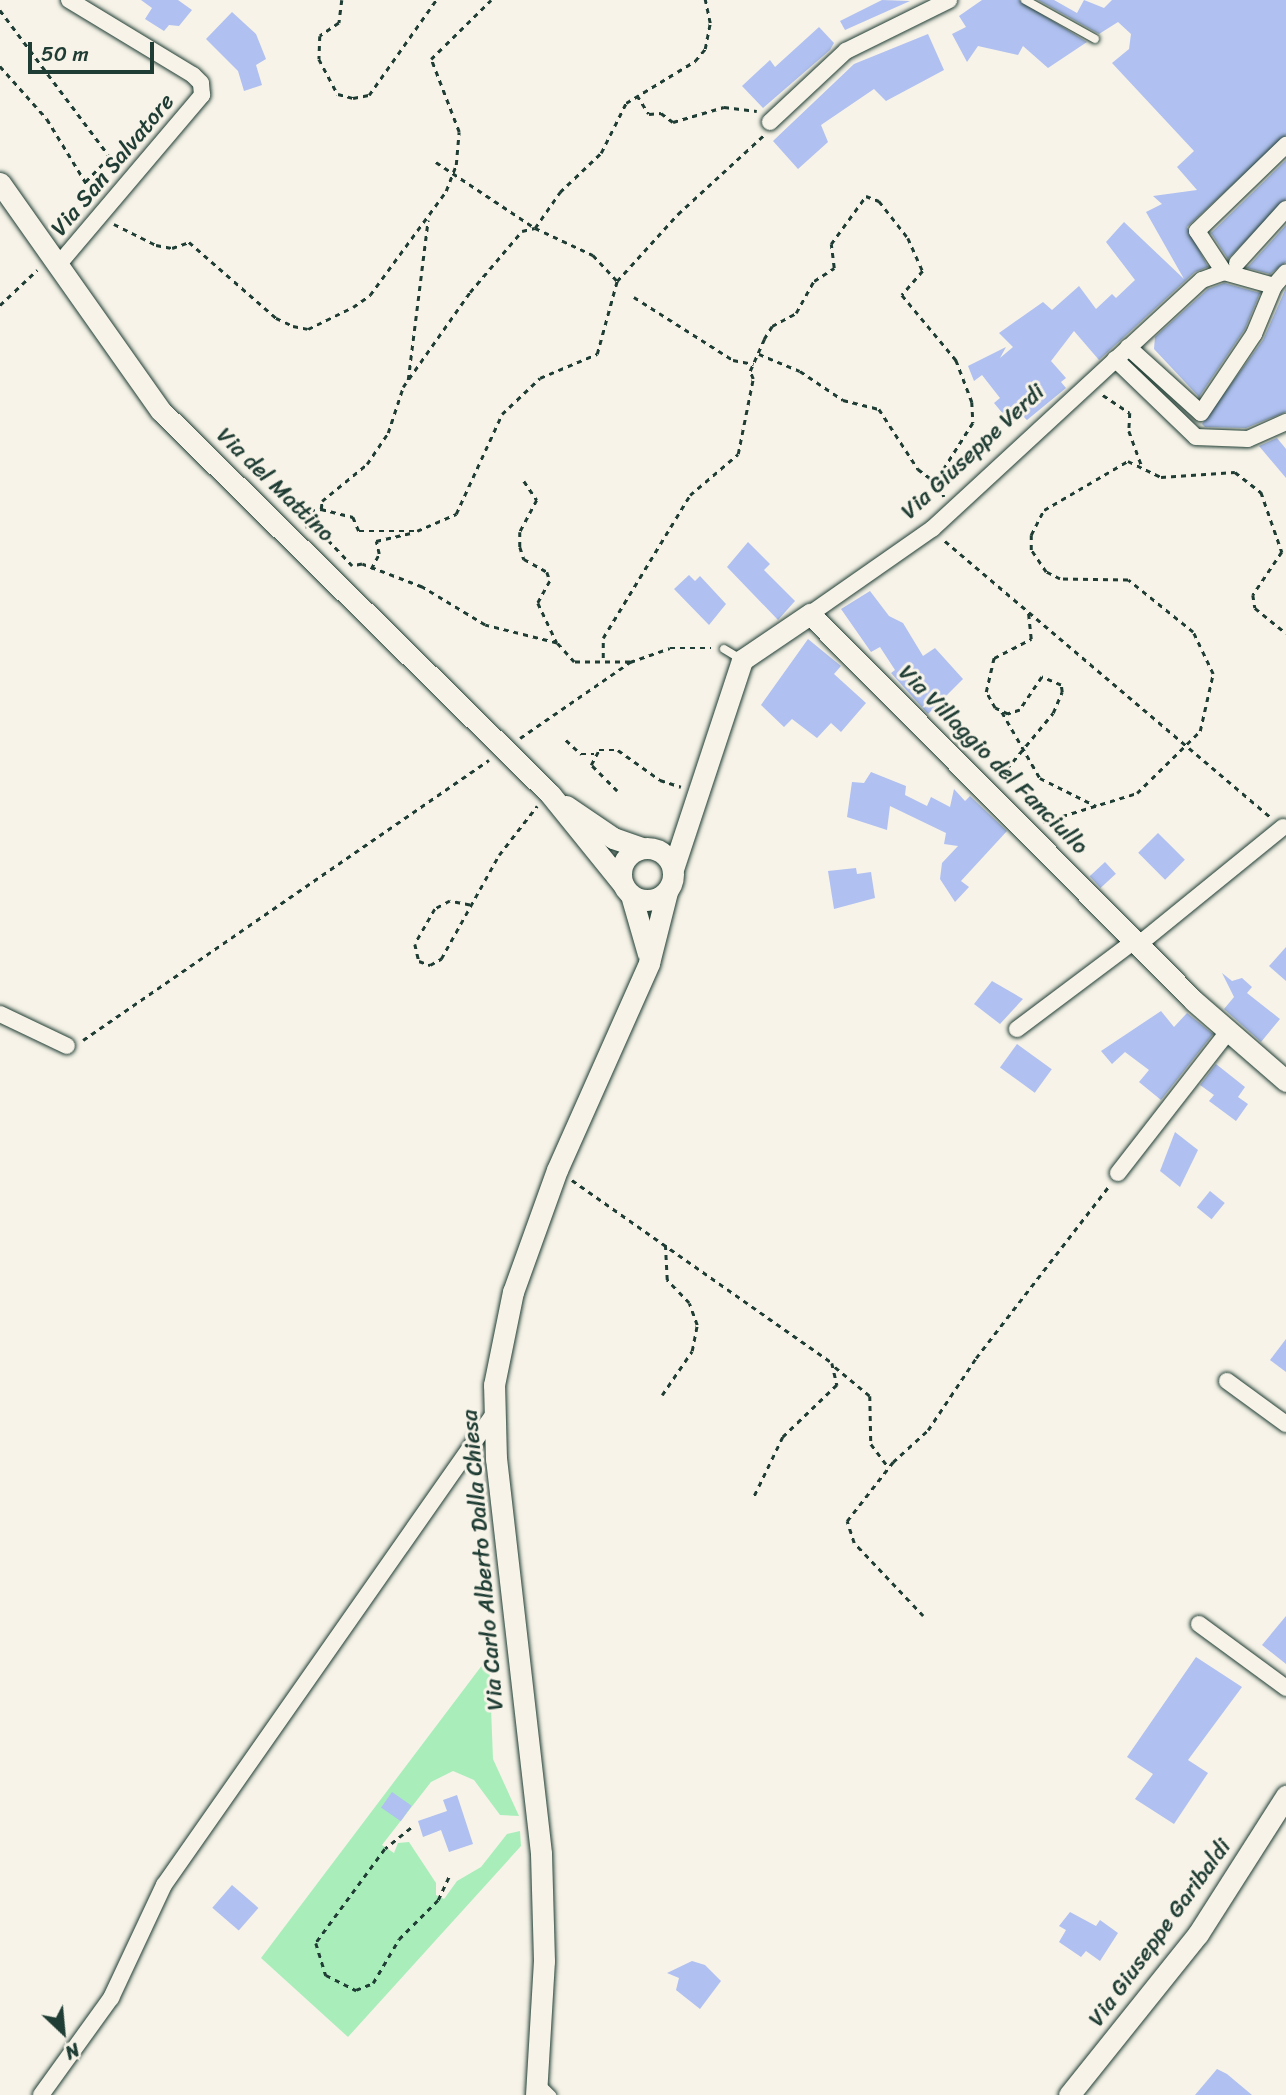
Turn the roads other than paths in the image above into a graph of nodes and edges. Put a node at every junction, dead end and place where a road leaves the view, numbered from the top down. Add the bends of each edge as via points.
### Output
1 (69, 0) edge
2 (949, 0) edge
3 (1025, 0) edge
4 (1096, 39) dead end
5 (770, 122) road end
6 (1286, 145) edge
7 (0, 183) edge
8 (1286, 209) edge
9 (55, 260) junction
10 (1230, 267) junction
11 (1286, 272) edge
12 (1273, 286) junction
13 (1128, 347) junction
14 (1115, 359) junction
15 (1286, 422) edge
16 (810, 614) junction
17 (724, 649) road end
18 (742, 660) junction
19 (550, 794) junction
20 (690, 814) junction
21 (1283, 827) road end
22 (646, 848) junction
23 (673, 869) junction
24 (626, 889) junction
25 (667, 892) junction
26 (1136, 943) junction
27 (649, 963) junction
28 (0, 1014) edge
29 (1017, 1029) dead end
30 (1227, 1033) junction
31 (66, 1046) road end
32 (1283, 1072) edge
33 (1118, 1173) road end
34 (1227, 1381) dead end
35 (493, 1415) junction
36 (1286, 1424) edge
37 (1199, 1624) dead end
38 (1286, 1688) edge
39 (1286, 1796) edge
40 (542, 2090) edge
41 (41, 2095) edge
42 (1069, 2095) edge

1 - 9 street, Via San Salvatore via 201,83 202,95 104,212
2 - 5 street via 846,51
3 - 4 lane
6 - 10 street via 1197,231
7 - 9 main road, Via del Mattino
8 - 10 street, Via Giuseppe Verdi
9 - 19 main road, Via del Mattino via 161,411
10 - 12 street
10 - 13 street, Via Giuseppe Verdi via 1202,280
11 - 12 street
12 - 13 street via 1254,334 1201,413
13 - 14 street, Via Giuseppe Verdi
14 - 15 street via 1196,437 1248,439
14 - 16 street, Via Giuseppe Verdi via 932,529
16 - 18 main road, Via Giuseppe Verdi
16 - 26 main road, Via Villaggio del Fanciullo
17 - 18 lane
18 - 20 main road
19 - 22 main road, Via del Mattino via 613,838
19 - 24 main road, Via del Mattino
20 - 22 main road via 677,832
20 - 23 main road
21 - 26 street
22 - 23 main road via 665,855
22 - 24 main road via 627,858
23 - 25 main road
24 - 25 main road via 654,900
24 - 27 main road via 645,930
25 - 27 main road, Via Carlo Alberto Dalla Chiesa
26 - 29 street
26 - 30 main road, Via Villaggio del Fanciullo
27 - 35 main road, Via Carlo Alberto Dalla Chiesa via 557,1170 513,1292 498,1353
28 - 31 street
30 - 32 main road, Via Villaggio del Fanciullo
30 - 33 street
34 - 36 street
35 - 40 main road, Via Carlo Alberto Dalla Chiesa via 541,1853
35 - 41 street via 164,1885 111,1998
37 - 38 street
39 - 42 main road, Via Giuseppe Garibaldi via 1198,1934

